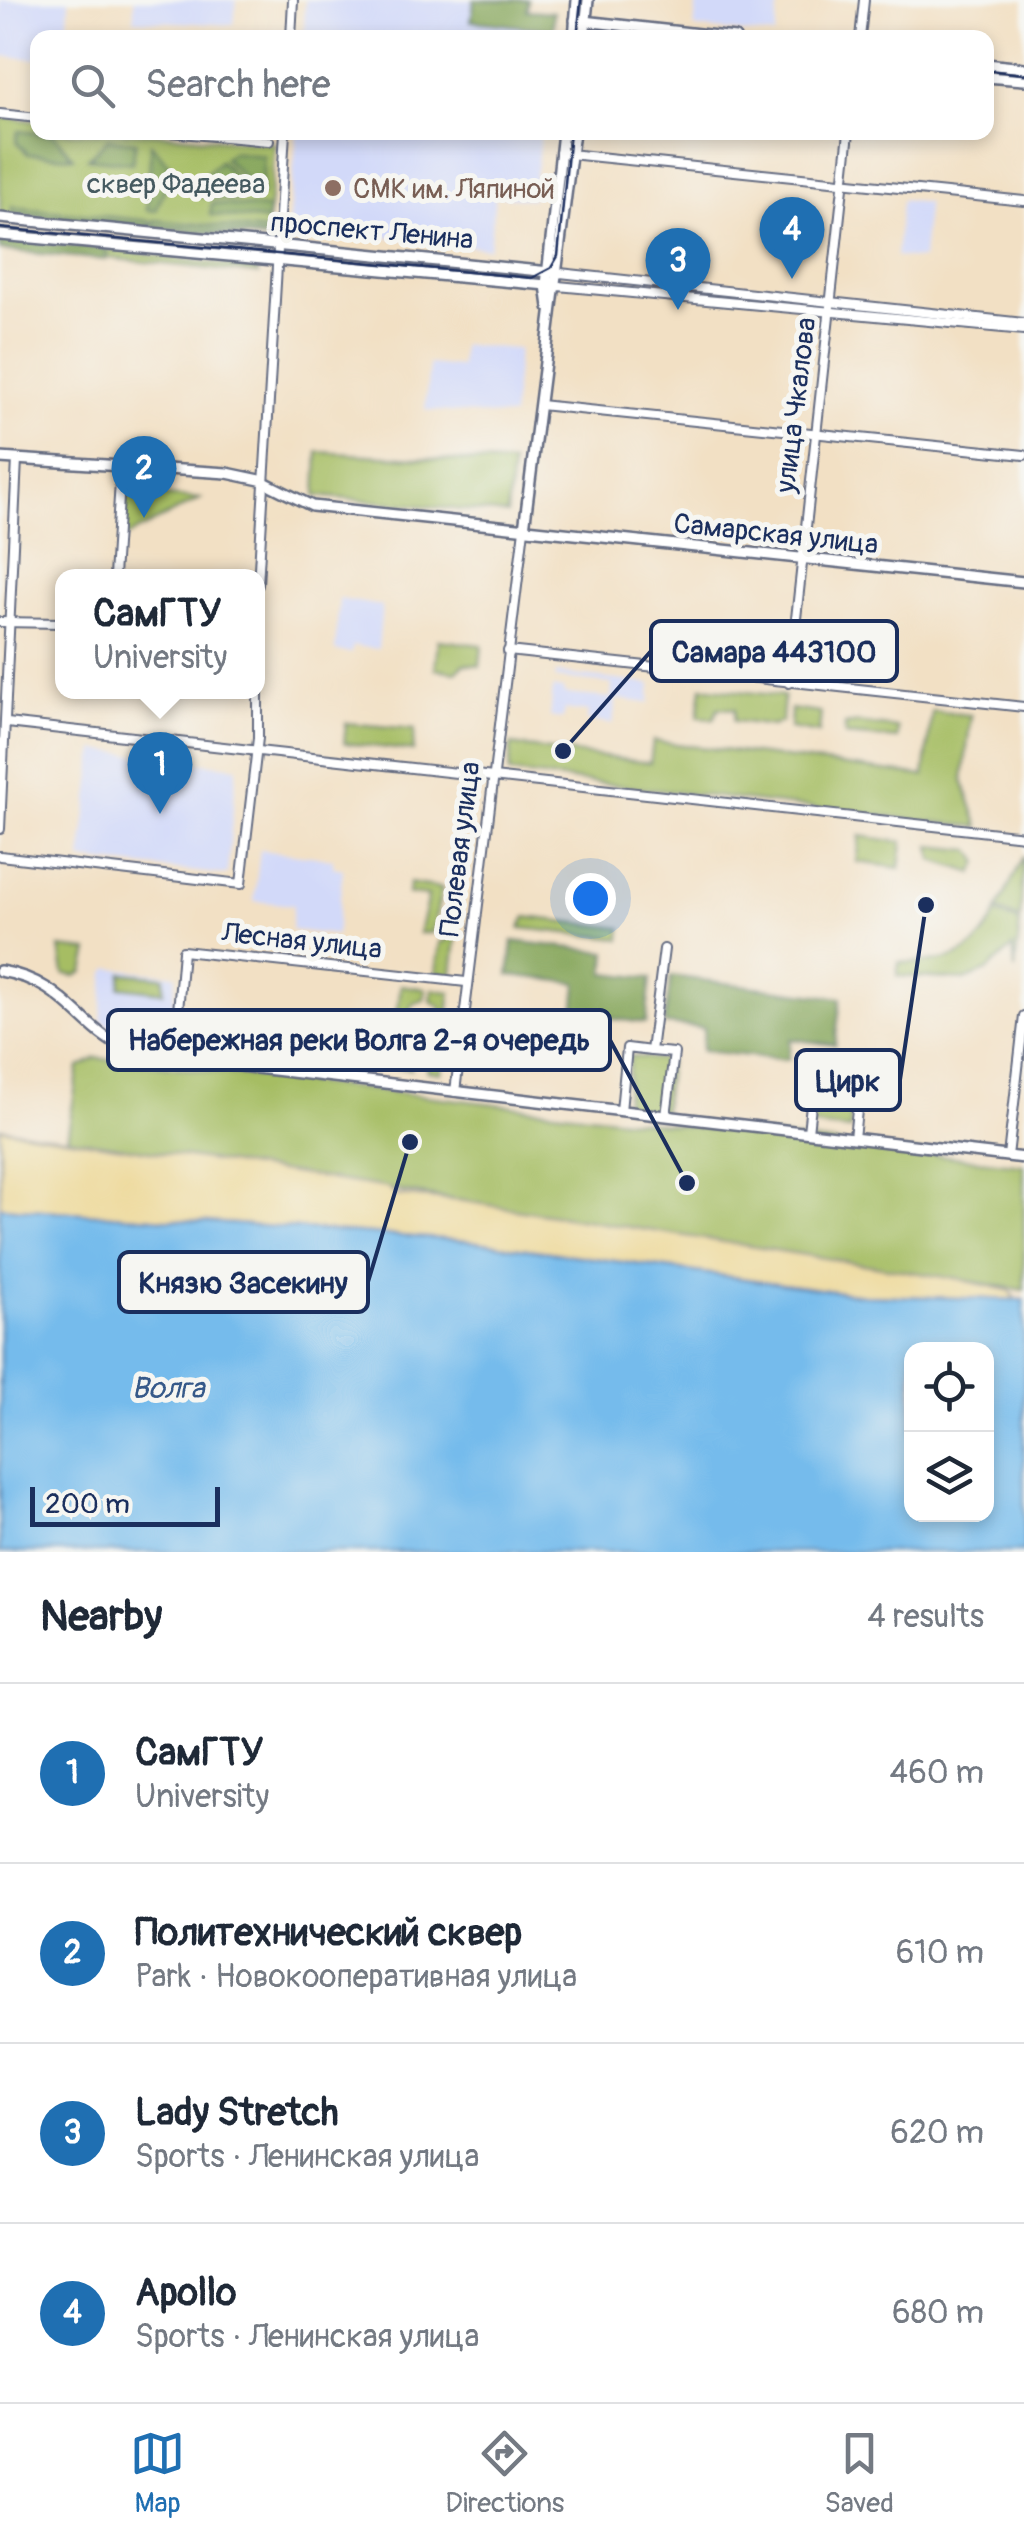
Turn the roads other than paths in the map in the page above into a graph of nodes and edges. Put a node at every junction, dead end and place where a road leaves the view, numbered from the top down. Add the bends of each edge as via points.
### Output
1 (292, 0) edge
2 (577, 0) edge
3 (588, 0) edge
4 (864, 0) edge
5 (580, 21) junction
6 (290, 30) edge
7 (579, 30) edge
8 (663, 30) edge
9 (861, 30) edge
10 (994, 65) edge
11 (1024, 68) edge
12 (994, 77) edge
13 (1024, 80) edge
14 (0, 114) edge
15 (30, 117) edge
16 (258, 140) edge
17 (285, 140) edge
18 (563, 140) edge
19 (571, 140) edge
20 (848, 140) edge
21 (269, 141) dead end
22 (566, 154) junction
23 (843, 180) junction
24 (1024, 202) edge
25 (0, 218) edge
26 (0, 234) edge
27 (279, 244) junction
28 (278, 261) junction
29 (548, 271) junction
30 (560, 273) junction
31 (546, 285) junction
32 (558, 286) junction
33 (829, 307) junction
34 (550, 310) junction
35 (1024, 326) edge
36 (540, 405) junction
37 (814, 433) junction
38 (1024, 455) edge
39 (0, 458) edge
40 (17, 459) junction
41 (122, 466) junction
42 (267, 484) junction
43 (524, 529) junction
44 (800, 558) junction
45 (115, 569) edge
46 (259, 569) edge
47 (1024, 582) edge
48 (5, 622) edge
49 (55, 623) edge
50 (508, 651) junction
51 (790, 683) junction
52 (257, 699) edge
53 (1024, 707) edge
54 (7, 723) junction
55 (257, 750) junction
56 (491, 775) junction
57 (0, 829) edge
58 (1024, 836) edge
59 (0, 856) edge
60 (664, 949) dead end
61 (0, 971) edge
62 (466, 982) junction
63 (1024, 1016) edge
64 (651, 1051) junction
65 (174, 1060) junction
66 (454, 1092) junction
67 (621, 1111) junction
68 (666, 1116) junction
69 (808, 1132) junction
70 (854, 1138) junction
71 (1008, 1156) junction
72 (1024, 1158) edge

1 - 6 street
2 - 5 main road
3 - 5 main road
4 - 9 street
5 - 7 main road
5 - 8 main road
10 - 11 main road
12 - 13 main road
14 - 15 street
16 - 21 street
17 - 27 street
18 - 22 main road
19 - 22 main road
20 - 23 street, улица Чкалова
22 - 23 street
22 - 29 main road
22 - 30 main road
23 - 24 street
23 - 33 street, улица Чкалова
25 - 27 main road, проспект Ленина
26 - 28 main road, проспект Ленина
27 - 28 street
27 - 29 main road, проспект Ленина
28 - 31 main road, проспект Ленина
28 - 42 street
29 - 30 main road, проспект Ленина
29 - 31 main road
30 - 32 main road
30 - 33 street
31 - 32 main road, проспект Ленина
31 - 34 main road
32 - 33 street
32 - 34 main road
33 - 35 street
33 - 37 street, улица Чкалова
34 - 36 main road
36 - 37 street
36 - 43 main road
37 - 38 street
37 - 44 street, улица Чкалова
39 - 40 main road, Самарская улица
40 - 41 main road, Самарская улица
40 - 48 street
41 - 42 main road, Самарская улица via 227,473
41 - 45 street
42 - 43 main road, Самарская улица via 312,506
42 - 46 street
43 - 44 main road, Самарская улица
43 - 50 street, Полевая улица
44 - 47 main road, Самарская улица
44 - 51 street, улица Чкалова
48 - 49 street
48 - 54 street
50 - 51 street
50 - 56 street, Полевая улица
51 - 53 street
52 - 55 street
54 - 55 street
54 - 57 street
55 - 56 street
55 - 59 street via 242,884
56 - 58 street
56 - 62 street, Полевая улица
60 - 64 street
61 - 65 main road via 61,994 117,1046
62 - 65 street, Лесная улица via 183,951
62 - 66 street, Полевая улица
63 - 71 street
64 - 67 street via 627,1048
64 - 68 street via 674,1053
65 - 66 main road
66 - 67 main road
67 - 68 main road
68 - 69 main road
69 - 70 main road
69 - 70 street via 815,1068 861,1074
70 - 71 main road
71 - 72 main road

